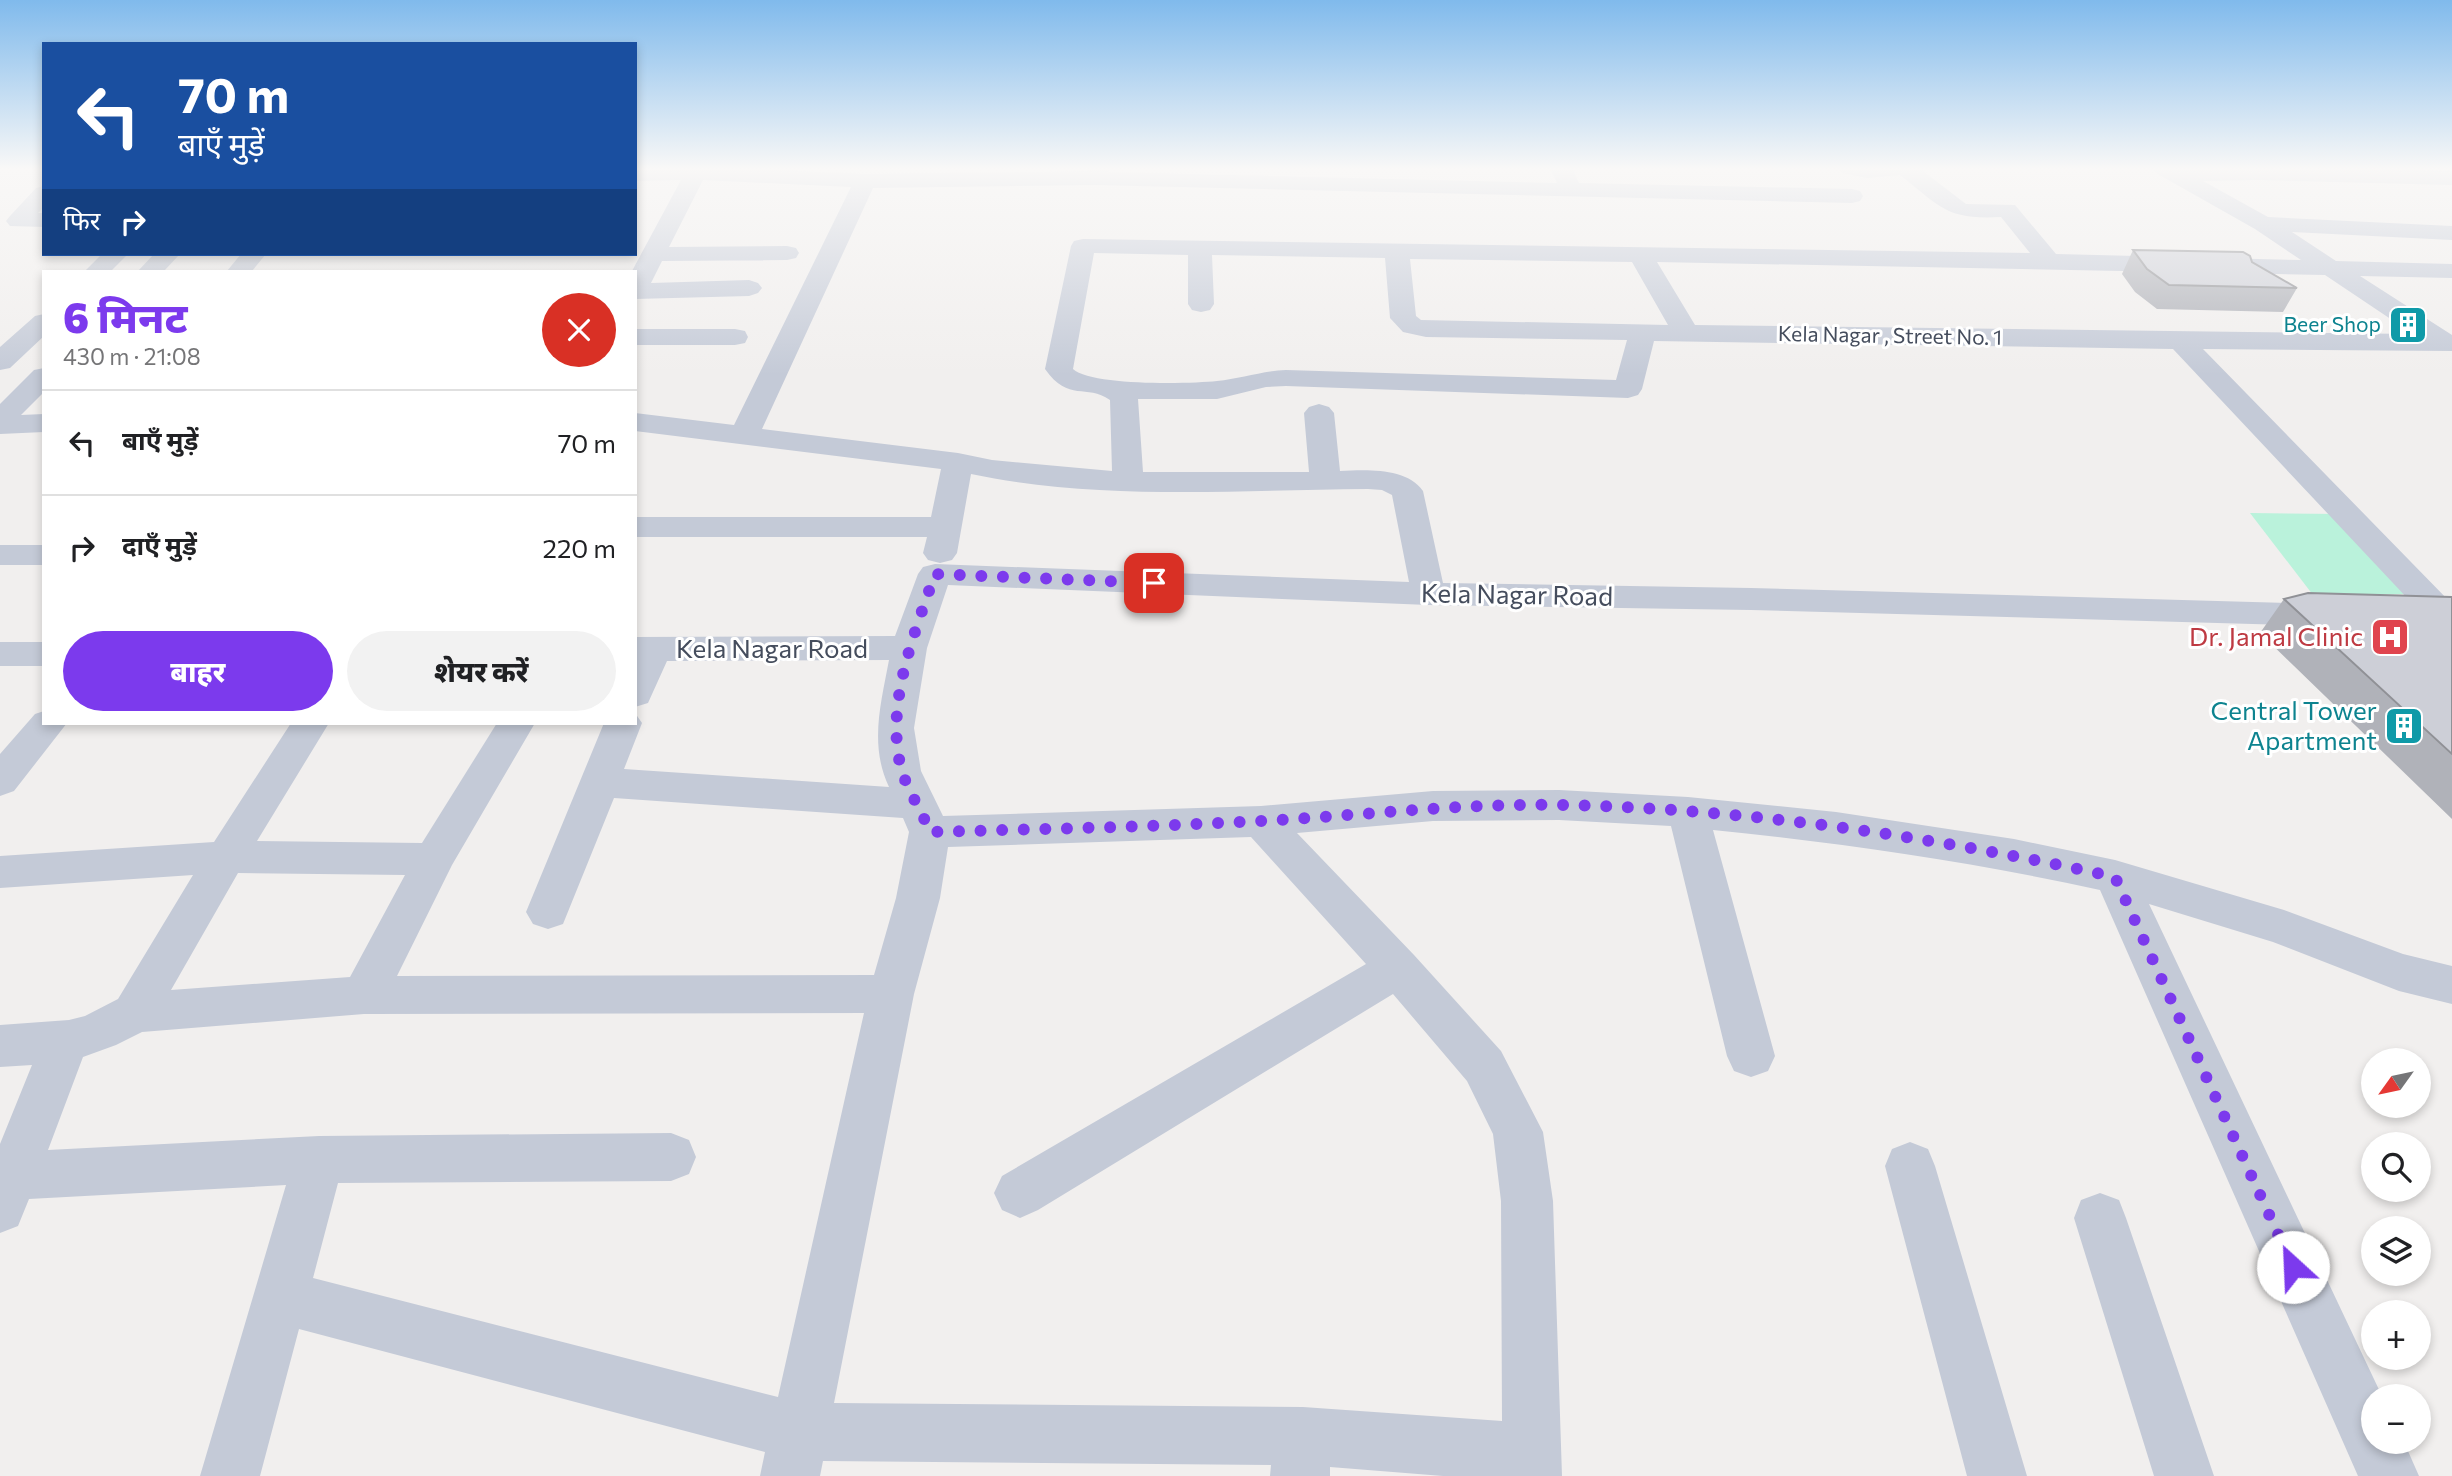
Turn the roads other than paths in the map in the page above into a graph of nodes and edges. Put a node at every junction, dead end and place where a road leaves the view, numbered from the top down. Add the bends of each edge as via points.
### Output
1 (644, 237) edge
2 (664, 237) edge
3 (838, 237) edge
4 (2029, 237) edge
5 (2284, 237) edge
6 (660, 244) junction
7 (1200, 248) junction
8 (787, 253) dead end
9 (1397, 253) junction
10 (114, 256) edge
11 (167, 256) edge
12 (252, 256) edge
13 (1641, 256) junction
14 (2049, 261) junction
15 (2334, 268) junction
16 (98, 270) edge
17 (151, 270) edge
18 (240, 270) edge
19 (2452, 271) edge
20 (637, 286) edge
21 (749, 288) dead end
22 (637, 290) edge
23 (1201, 304) dead end
24 (42, 326) edge
25 (1643, 332) junction
26 (1686, 333) junction
27 (637, 337) edge
28 (735, 337) dead end
29 (2180, 341) junction
30 (2449, 345) edge
31 (0, 362) edge
32 (42, 378) edge
33 (1119, 391) junction
34 (1319, 413) dead end
35 (0, 420) edge
36 (637, 422) edge
37 (42, 423) edge
38 (0, 425) edge
39 (744, 435) junction
40 (958, 462) junction
41 (1128, 481) junction
42 (1325, 481) junction
43 (637, 527) edge
44 (945, 527) junction
45 (0, 555) edge
46 (42, 555) edge
47 (935, 574) junction
48 (1428, 594) junction
49 (2361, 616) edge
50 (2403, 617) edge
51 (2450, 620) edge
52 (909, 648) junction
53 (644, 650) edge
54 (42, 653) edge
55 (0, 654) edge
56 (637, 684) edge
57 (46, 725) edge
58 (309, 725) edge
59 (515, 725) edge
60 (623, 725) edge
61 (0, 780) edge
62 (599, 782) junction
63 (1688, 812) junction
64 (925, 818) junction
65 (1261, 821) junction
66 (226, 857) junction
67 (434, 859) junction
68 (0, 872) edge
69 (2115, 877) junction
70 (548, 912) dead end
71 (1398, 968) junction
72 (2452, 985) edge
73 (891, 994) junction
74 (364, 995) junction
75 (134, 1013) junction
76 (65, 1042) junction
77 (0, 1046) edge
78 (1751, 1056) dead end
79 (671, 1157) dead end
80 (319, 1160) junction
81 (1910, 1166) dead end
82 (6, 1192) edge
83 (1020, 1193) dead end
84 (2100, 1218) dead end
85 (281, 1297) junction
86 (2361, 1416) edge
87 (795, 1454) edge
88 (2379, 1454) edge
89 (1302, 1456) edge
90 (1531, 1464) edge
91 (230, 1476) edge
92 (1997, 1476) edge
93 (2184, 1476) edge
94 (2389, 1476) edge

1 - 6 street
2 - 6 street
3 - 39 street
4 - 14 street
5 - 15 street
6 - 8 street
6 - 20 street
7 - 9 street
7 - 23 street
7 - 33 street via 1083,246 1059,369 1073,383
9 - 13 street
9 - 25 street, Kela Nagar , Street No. 1 via 1403,318 1412,326
10 - 16 street
11 - 17 street
12 - 18 street
13 - 14 street
13 - 26 street
14 - 15 street
15 - 19 street
15 - 30 street
21 - 22 street
24 - 31 street
25 - 26 street, Kela Nagar , Street No. 1
25 - 33 street via 1628,389 1286,378 1217,390
26 - 29 street, Kela Nagar , Street No. 1
27 - 28 street
29 - 30 street, Kela Nagar , Street No. 1
29 - 51 street
32 - 35 street
33 - 41 street via 1124,398
34 - 42 street
36 - 39 street
37 - 38 street
39 - 40 street
40 - 41 street
40 - 44 street
41 - 42 street
42 - 48 street via 1388,481 1407,491
43 - 44 street
44 - 47 street
45 - 46 street
47 - 48 street, Kela Nagar Road
47 - 52 street
48 - 49 street, Kela Nagar Road
50 - 51 street
52 - 53 street, Kela Nagar Road
52 - 64 street via 895,729 901,771
53 - 56 street
54 - 55 street
57 - 61 street
58 - 66 street
59 - 67 street
60 - 62 street
62 - 64 street
62 - 70 street
63 - 65 street via 1559,805 1445,806
63 - 69 street via 1836,827 2014,855
63 - 78 street
64 - 65 street
64 - 73 street via 918,898
65 - 71 street
66 - 67 street
66 - 68 street
66 - 75 street
67 - 74 street
69 - 72 street via 2284,928 2399,972
69 - 86 street
71 - 83 street
71 - 90 street via 1484,1066 1518,1132 1527,1201
73 - 74 street
73 - 87 street
74 - 75 street
75 - 76 street via 106,1030
76 - 77 street
76 - 82 street
79 - 80 street
80 - 82 street
80 - 85 street
81 - 92 street
84 - 93 street
85 - 87 street
85 - 91 street
87 - 89 street
88 - 94 street
89 - 90 street

